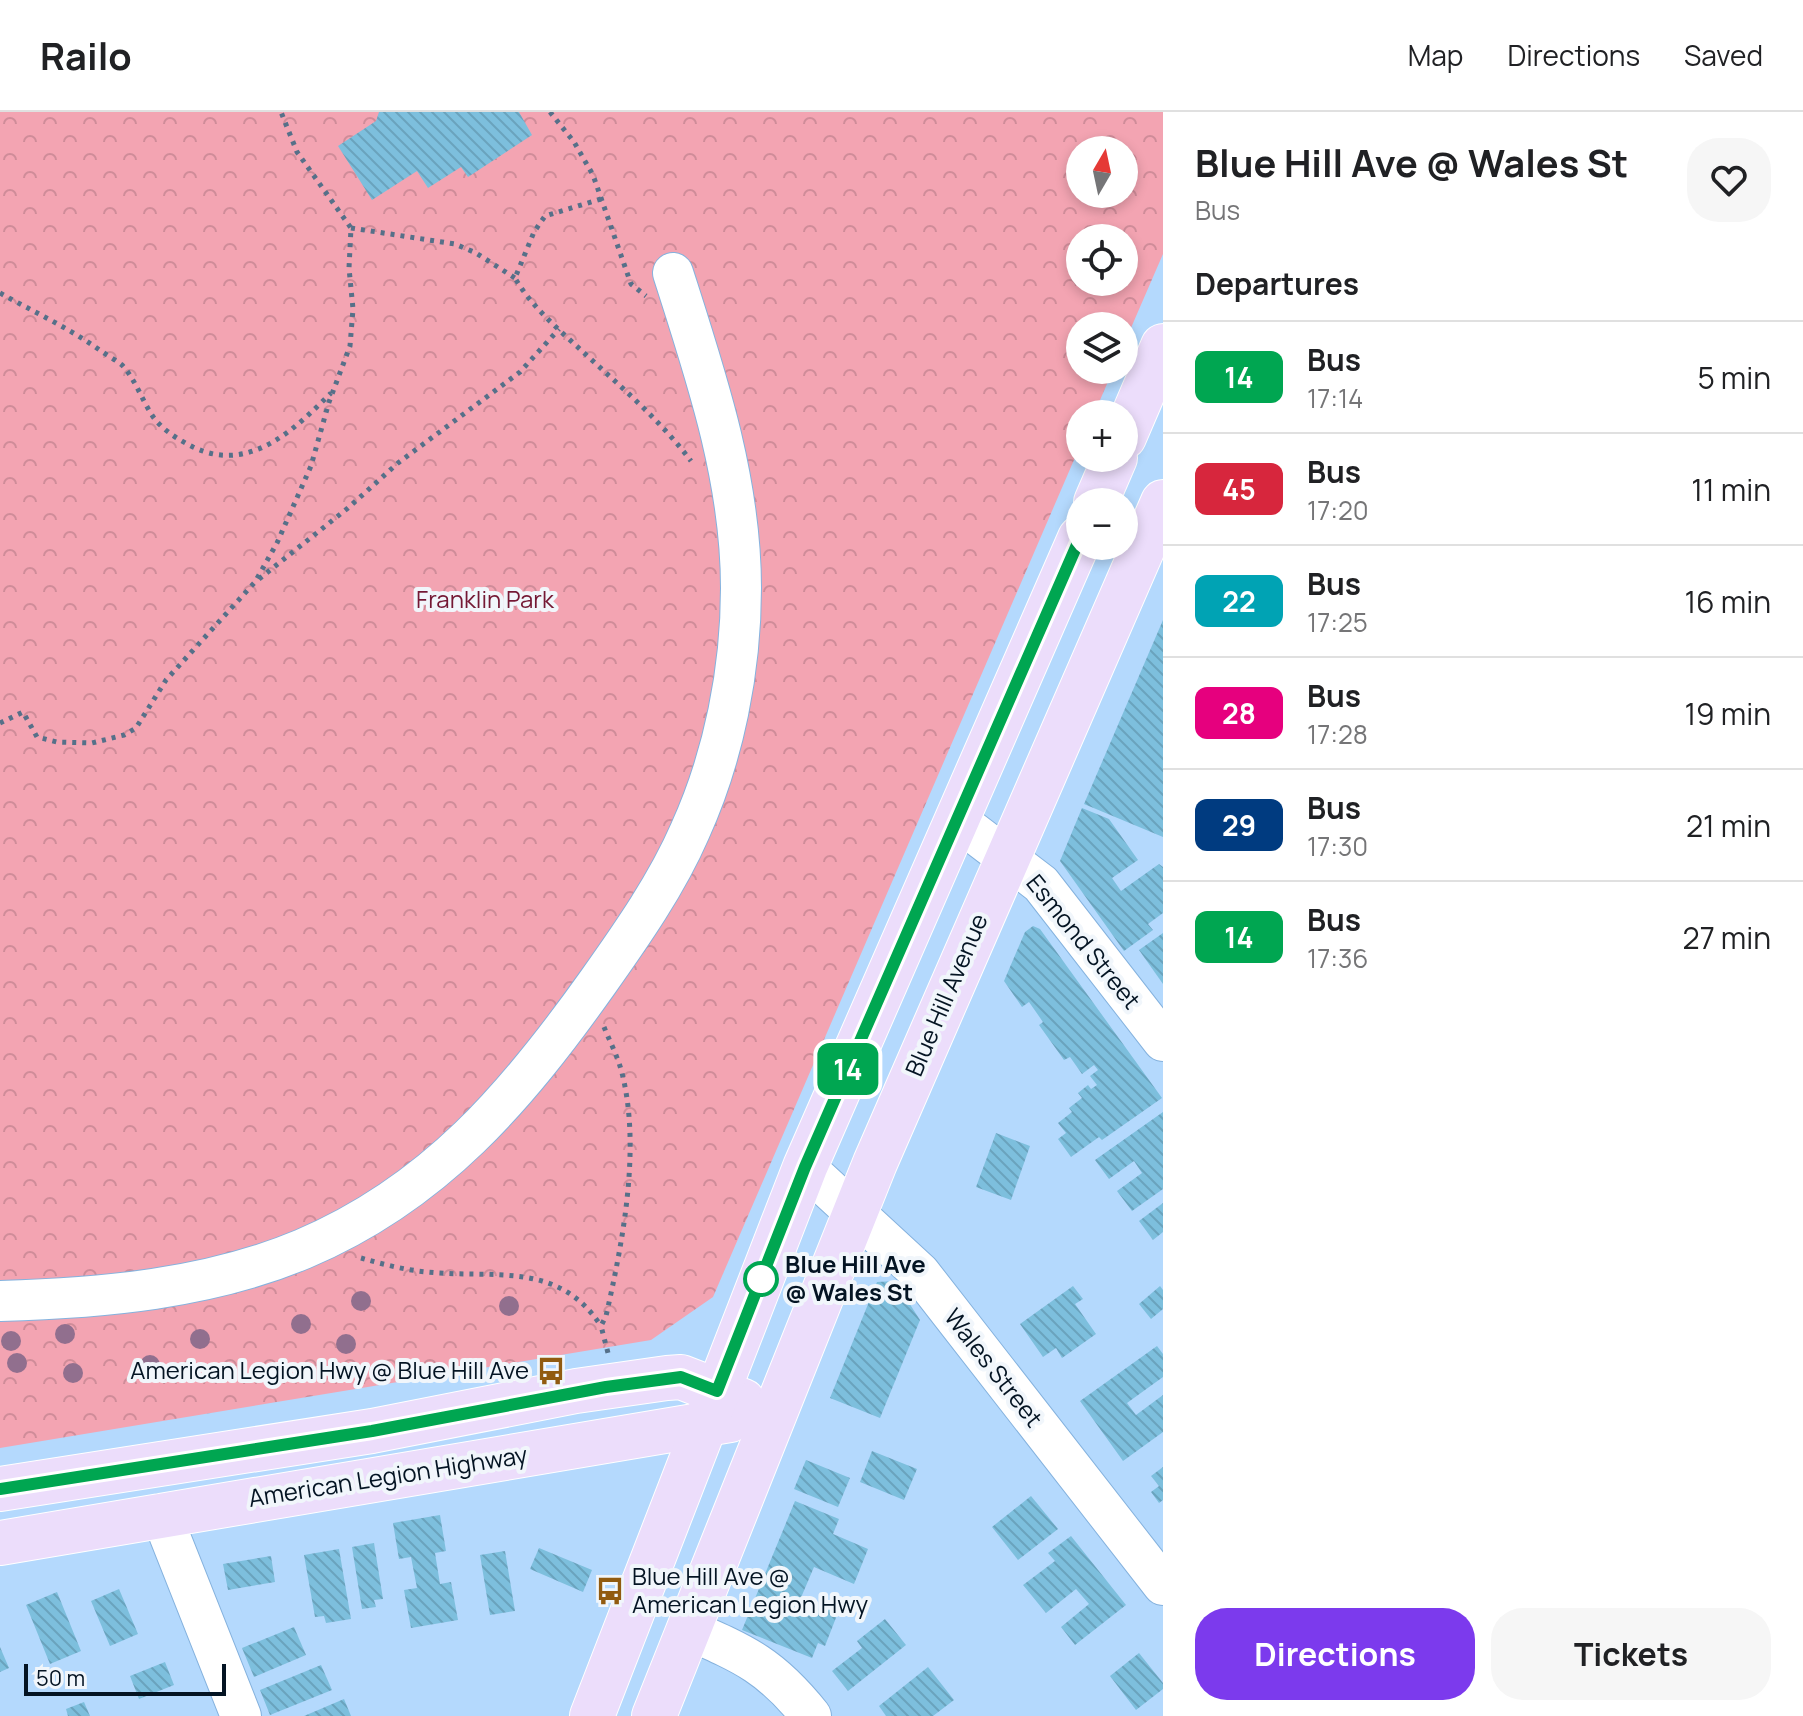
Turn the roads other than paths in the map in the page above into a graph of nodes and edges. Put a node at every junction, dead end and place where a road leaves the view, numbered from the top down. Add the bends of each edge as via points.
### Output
1 (673, 273) dead end
2 (1163, 346) edge
3 (1138, 404) edge
4 (1163, 502) edge
5 (1070, 560) edge
6 (957, 820) junction
7 (1007, 857) junction
8 (1163, 1041) edge
9 (805, 1167) junction
10 (855, 1213) junction
11 (0, 1301) edge
12 (711, 1407) junction
13 (776, 1412) junction
14 (0, 1489) edge
15 (161, 1514) junction
16 (0, 1543) edge
17 (1163, 1585) edge
18 (689, 1630) junction
19 (241, 1716) edge
20 (592, 1716) edge
21 (654, 1716) edge
22 (811, 1716) edge

1 - 11 street via 731,474 741,587 735,675 717,758 690,833 624,946 526,1079 481,1129 394,1200 324,1239 252,1268 117,1294
2 - 3 main road
4 - 7 main road, Blue Hill Avenue
5 - 6 main road
6 - 7 street, Esmond Street
6 - 9 main road
7 - 8 street, Esmond Street via 1054,899
7 - 10 main road, Blue Hill Avenue
9 - 10 street, Wales Street
9 - 12 main road
10 - 13 main road, Blue Hill Avenue
10 - 17 street, Wales Street via 920,1273
12 - 13 main road, American Legion Highway
12 - 14 main road, American Legion Highway via 681,1377
12 - 15 main road, American Legion Highway
12 - 20 main road
13 - 18 main road, Blue Hill Avenue
15 - 16 main road, American Legion Highway
15 - 19 street
18 - 21 main road, Blue Hill Avenue
18 - 22 street via 761,1666

